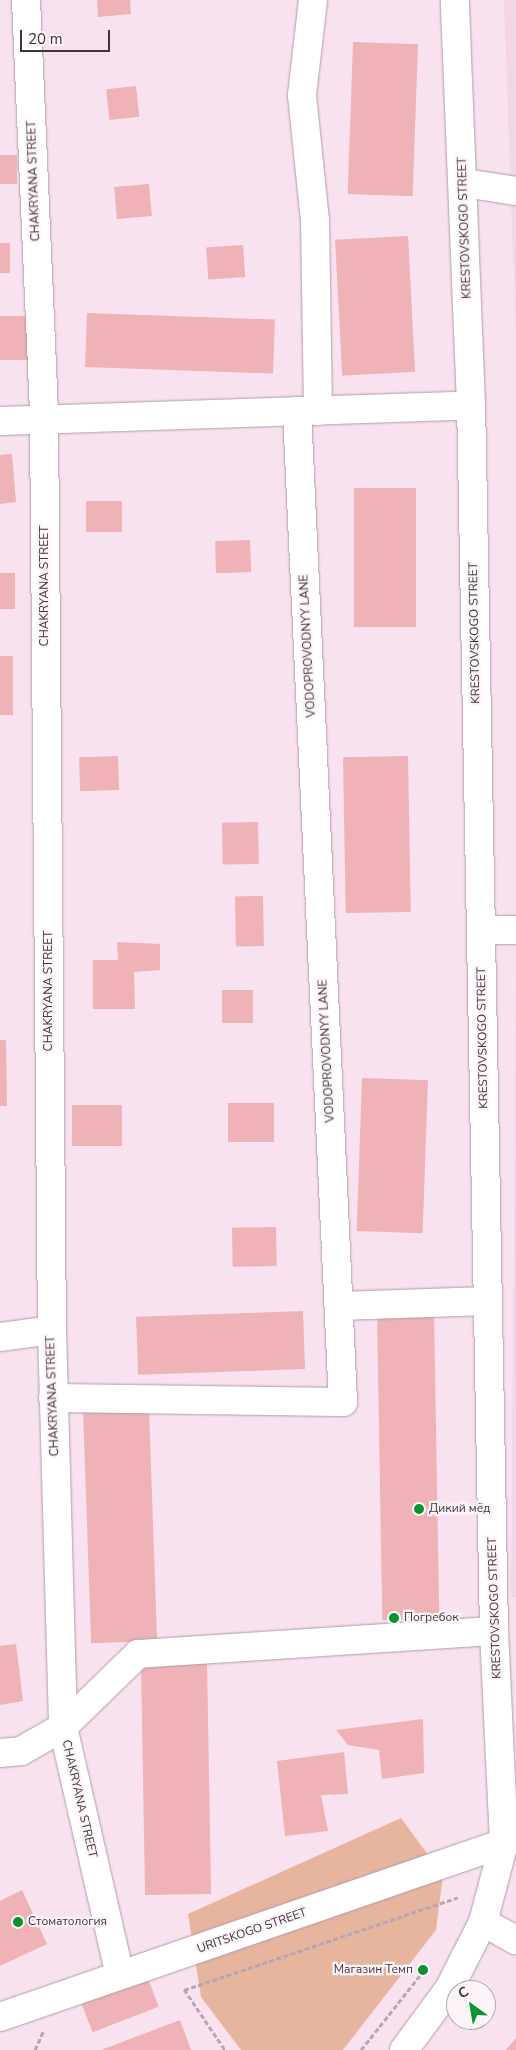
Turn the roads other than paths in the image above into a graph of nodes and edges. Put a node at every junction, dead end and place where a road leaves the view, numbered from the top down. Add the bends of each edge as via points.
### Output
1 (26, 0) edge
2 (313, 0) edge
3 (455, 0) edge
4 (464, 183) junction
5 (516, 191) edge
6 (471, 405) junction
7 (308, 411) junction
8 (44, 420) junction
9 (0, 421) edge
10 (481, 930) junction
11 (516, 930) edge
12 (488, 1301) junction
13 (338, 1306) junction
14 (52, 1330) junction
15 (0, 1337) edge
16 (54, 1398) junction
17 (494, 1631) junction
18 (63, 1727) junction
19 (0, 1753) edge
20 (504, 1843) junction
21 (483, 1922) junction
22 (516, 1940) edge
23 (120, 1975) junction
24 (0, 2017) edge
25 (404, 2050) edge

1 - 8 street, CHAKRYANA STREET
2 - 7 street, VODOPROVODNYY LANE via 302,95 315,220
3 - 4 street, KRESTOVSKOGO STREET
4 - 5 street
4 - 6 street, KRESTOVSKOGO STREET
6 - 7 street
6 - 10 street, KRESTOVSKOGO STREET
7 - 8 street
7 - 13 street, VODOPROVODNYY LANE
8 - 9 street
8 - 14 street, CHAKRYANA STREET
10 - 11 street
10 - 12 street, KRESTOVSKOGO STREET
12 - 13 street
12 - 17 street, KRESTOVSKOGO STREET
13 - 16 street, VODOPROVODNYY LANE via 343,1402
14 - 15 street
14 - 16 street, CHAKRYANA STREET
16 - 18 street, CHAKRYANA STREET
17 - 18 street via 138,1654
17 - 20 street, KRESTOVSKOGO STREET
18 - 19 street via 20,1751
18 - 23 street, CHAKRYANA STREET
20 - 21 street, KRESTOVSKOGO STREET
20 - 23 street, URITSKOGO STREET
21 - 22 street
21 - 25 street, KRESTOVSKOGO STREET via 449,1989
23 - 24 street, URITSKOGO STREET

